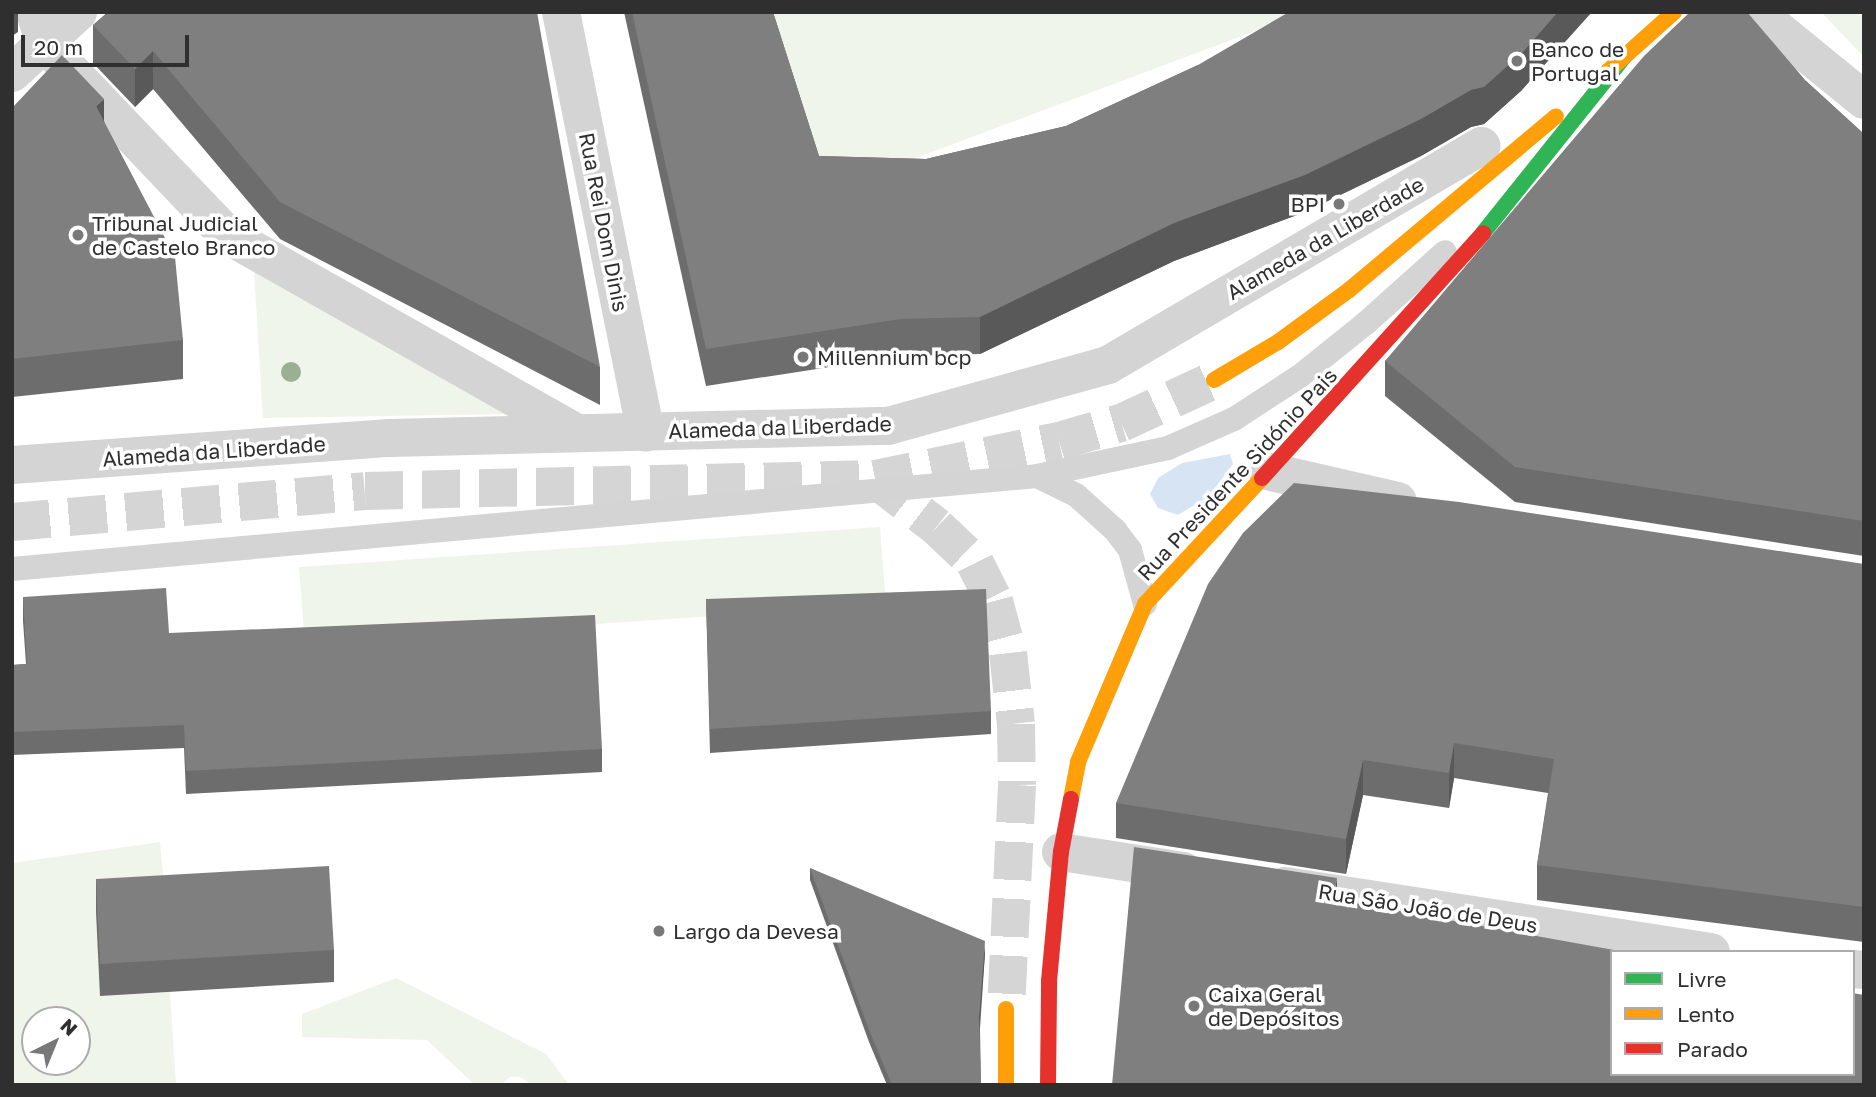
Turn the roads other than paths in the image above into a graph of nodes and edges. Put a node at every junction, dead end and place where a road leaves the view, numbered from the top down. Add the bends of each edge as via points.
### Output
1 (78, 12) edge
2 (561, 12) edge
3 (1674, 12) edge
4 (1756, 12) edge
5 (40, 28) edge
6 (1625, 56) junction
7 (12, 73) edge
8 (1864, 100) edge
9 (1536, 134) junction
10 (1482, 146) dead end
11 (1214, 380) tunnel mouth
12 (646, 432) junction
13 (577, 433) junction
14 (12, 465) edge
15 (1267, 471) junction
16 (1037, 476) junction
17 (1435, 509) edge
18 (12, 569) edge
19 (1145, 604) junction
20 (1061, 852) junction
21 (1213, 875) edge
22 (1255, 881) edge
23 (1698, 950) edge
24 (1006, 1009) tunnel mouth
25 (1006, 1085) edge
26 (1048, 1085) edge

1 - 5 street
2 - 12 street, Rua Rei Dom Dinis
3 - 6 main road
4 - 8 street
5 - 7 street
5 - 13 street via 228,235
6 - 9 main road
6 - 15 main road, Rua Presidente Sidónio Pais via 1496,218
9 - 11 main road via 1349,290 1278,342
9 - 16 lane via 1496,199 1462,236 1300,376 1234,419 1168,448
10 - 12 street, Alameda da Liberdade via 1108,365 888,426
12 - 13 street, Alameda da Liberdade
13 - 14 street, Alameda da Liberdade via 390,438
15 - 17 street
15 - 19 main road, Rua Presidente Sidónio Pais
16 - 18 lane
16 - 19 lane via 1076,495 1115,530 1130,550
19 - 20 main road, Rua Presidente Sidónio Pais via 1077,762
20 - 21 street
20 - 26 main road, Rua Presidente Sidónio Pais via 1049,981
22 - 23 street, Rua São João de Deus
24 - 25 main road

